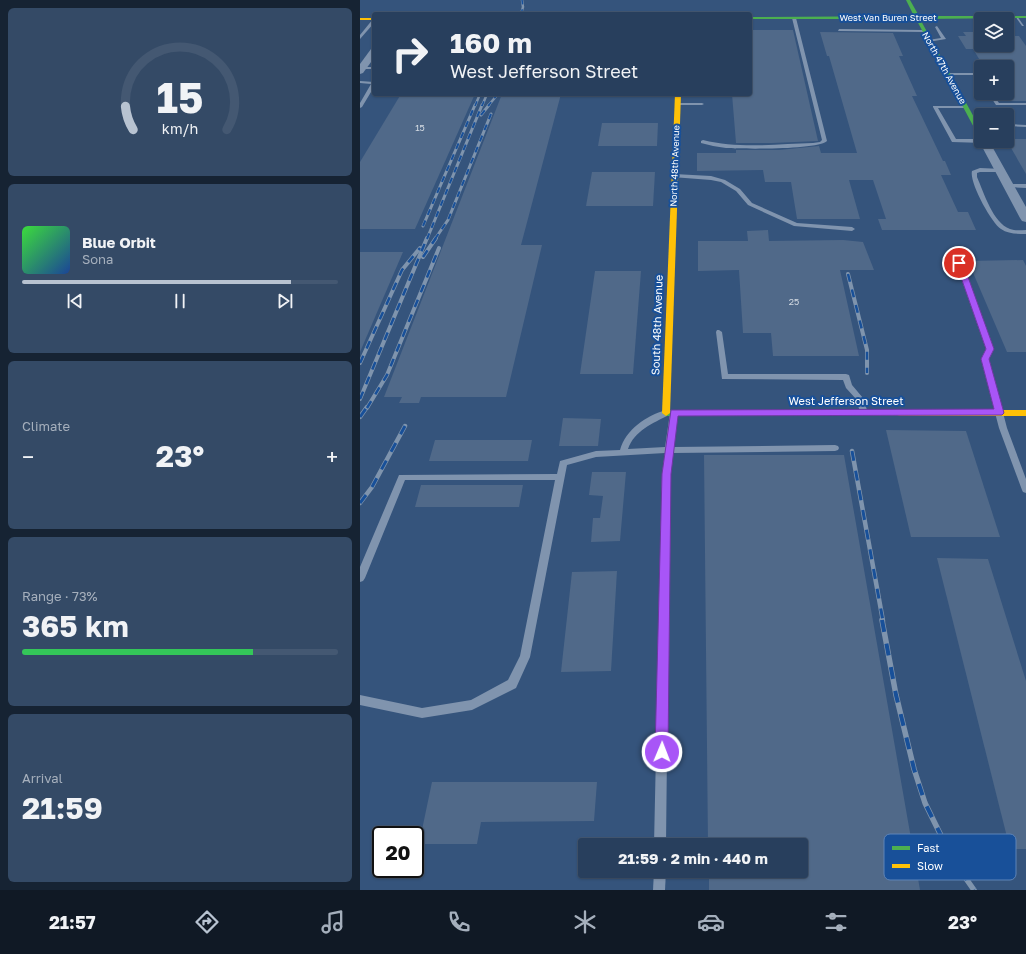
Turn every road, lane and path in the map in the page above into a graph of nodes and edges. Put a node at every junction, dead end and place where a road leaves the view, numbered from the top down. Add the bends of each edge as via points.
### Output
1 (908, 0) edge
2 (752, 18) edge
3 (794, 18) junction
4 (917, 18) junction
5 (360, 19) edge
6 (372, 20) edge
7 (1025, 21) edge
8 (372, 23) edge
9 (937, 27) dead end
10 (839, 30) dead end
11 (924, 31) junction
12 (360, 38) edge
13 (929, 41) junction
14 (372, 54) edge
15 (372, 68) edge
16 (361, 70) edge
17 (947, 74) junction
18 (974, 74) edge
19 (360, 82) edge
20 (372, 83) edge
21 (372, 86) edge
22 (677, 99) edge
23 (995, 100) edge
24 (702, 104) dead end
25 (1026, 104) edge
26 (360, 107) edge
27 (966, 107) junction
28 (974, 119) edge
29 (1014, 126) edge
30 (1026, 126) edge
31 (974, 141) edge
32 (703, 142) dead end
33 (988, 148) edge
34 (1000, 170) junction
35 (674, 176) junction
36 (1009, 186) junction
37 (1026, 186) edge
38 (1025, 214) edge
39 (852, 229) dead end
40 (1026, 232) edge
41 (672, 238) joint
42 (954, 249) dead end
43 (719, 332) dead end
44 (670, 413) junction
45 (864, 413) junction
46 (999, 413) junction
47 (1026, 413) edge
48 (835, 448) dead end
49 (669, 451) junction
50 (623, 453) junction
51 (560, 477) junction
52 (1026, 490) edge
53 (360, 578) edge
54 (360, 700) edge
55 (660, 838) edge
56 (660, 878) edge
57 (660, 890) edge

1 - 4 street, North 47th Avenue
2 - 3 street, West Van Buren Street
3 - 4 street, West Van Buren Street
3 - 32 lane via 825,140 813,145 753,146 712,145
4 - 7 street, West Van Buren Street via 1016,17
4 - 11 street, North 47th Avenue
5 - 6 street
8 - 12 lane
9 - 13 lane via 944,40
10 - 11 lane
11 - 13 street, North 47th Avenue
13 - 17 street, North 47th Avenue
14 - 16 street
15 - 16 lane
17 - 18 lane
17 - 27 street, North 47th Avenue
19 - 20 lane
21 - 26 lane
22 - 24 lane
22 - 35 street, North 48th Avenue
23 - 25 lane via 998,104
27 - 28 street, North 47th Avenue
27 - 31 lane via 935,107 954,141
29 - 30 lane
33 - 34 street
34 - 36 street
34 - 40 lane via 980,170 974,172 974,176 992,215 1000,226 1009,231
35 - 39 lane via 723,181 738,190 750,204 796,225
35 - 41 street, North 48th Avenue
36 - 37 lane
36 - 38 street
41 - 44 street, South 48th Avenue
42 - 46 lane via 990,349 985,359
43 - 45 lane via 725,377 846,377 849,386 859,398
44 - 45 street, West Jefferson Street
44 - 49 lane
44 - 50 lane via 640,426 626,442
45 - 46 street, West Jefferson Street
46 - 47 street, West Jefferson Street
46 - 52 lane
48 - 49 lane
49 - 50 lane
49 - 55 lane via 666,482
50 - 51 lane via 596,454 563,463
51 - 53 lane via 402,477
51 - 54 lane via 525,657 512,684 472,705 422,713
56 - 57 lane

